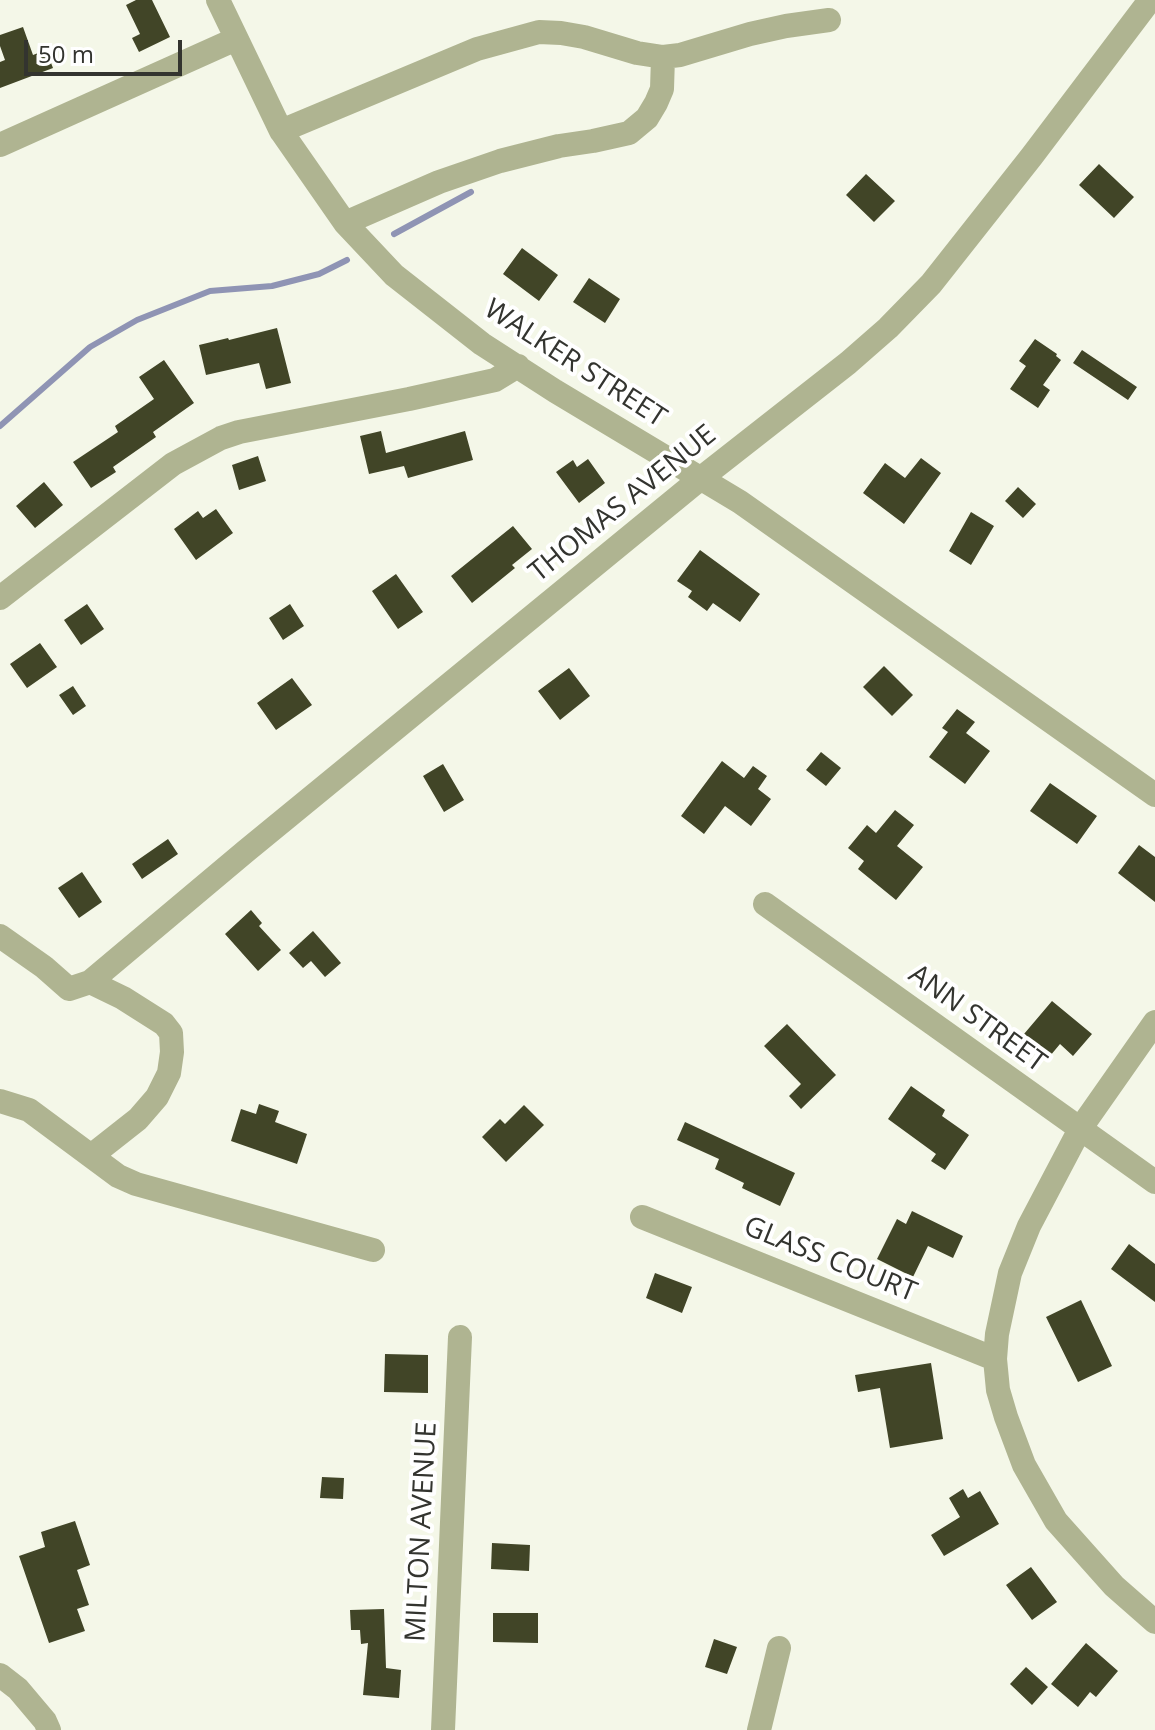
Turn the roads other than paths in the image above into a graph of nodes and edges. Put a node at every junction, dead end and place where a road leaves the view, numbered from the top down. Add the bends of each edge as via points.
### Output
1 (218, 0) edge
2 (1150, 0) edge
3 (829, 20) dead end
4 (236, 39) junction
5 (663, 57) junction
6 (281, 131) junction
7 (0, 145) edge
8 (345, 223) junction
9 (518, 366) junction
10 (700, 479) junction
11 (0, 598) edge
12 (1155, 795) edge
13 (765, 904) dead end
14 (0, 936) edge
15 (80, 986) junction
16 (1155, 1022) edge
17 (0, 1101) edge
18 (1080, 1129) junction
19 (91, 1156) junction
20 (1155, 1182) edge
21 (642, 1217) dead end
22 (373, 1250) dead end
23 (460, 1337) dead end
24 (995, 1359) junction
25 (1155, 1622) edge
26 (779, 1648) dead end
27 (0, 1675) edge
28 (49, 1730) edge
29 (443, 1730) edge
30 (759, 1730) edge

1 - 4 street, WALKER STREET
2 - 10 street, THOMAS AVENUE via 931,284 848,363
3 - 5 street
4 - 6 street, WALKER STREET
4 - 7 street
5 - 6 street via 539,32 477,49
5 - 8 street via 656,103 629,133 500,161
6 - 8 street, WALKER STREET
8 - 9 street, WALKER STREET via 394,275
9 - 10 street, WALKER STREET
9 - 11 street via 495,380 221,438 173,464
10 - 12 street, WALKER STREET
10 - 15 street, THOMAS AVENUE
13 - 18 street, ANN STREET
14 - 15 street
15 - 19 street via 123,998 171,1033 169,1073 157,1097
16 - 18 street
17 - 19 street via 29,1110
18 - 20 street, ANN STREET
18 - 24 street via 1010,1273
19 - 22 street via 136,1184
21 - 24 street, GLASS COURT
23 - 29 street, MILTON AVENUE
24 - 25 street via 998,1390 1024,1465 1056,1521 1114,1586
26 - 30 street
27 - 28 street via 18,1689

